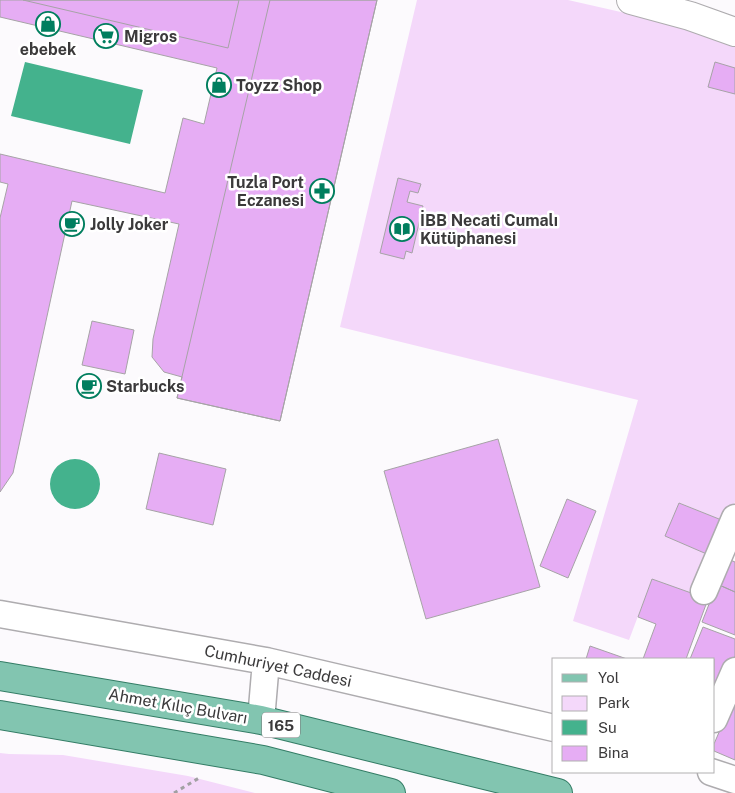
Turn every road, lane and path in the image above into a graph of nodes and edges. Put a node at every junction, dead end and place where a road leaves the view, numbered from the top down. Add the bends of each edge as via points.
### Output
1 (632, 0) edge
2 (687, 8) edge
3 (735, 32) edge
4 (735, 518) edge
5 (704, 591) dead end
6 (0, 614) edge
7 (266, 661) junction
8 (735, 670) edge
9 (0, 676) edge
10 (0, 716) edge
11 (715, 717) edge
12 (260, 720) junction
13 (552, 728) edge
14 (714, 773) edge
15 (202, 776) dead end
16 (735, 780) edge
17 (174, 793) edge
18 (391, 793) edge
19 (558, 793) edge

1 - 2 street
2 - 3 street
4 - 5 street
6 - 7 street, Cumhuriyet Caddesi
7 - 12 street
7 - 13 street, Cumhuriyet Caddesi
8 - 11 street
9 - 12 main road, Ahmet Kılıç Bulvarı / 165
10 - 18 main road via 263,760
12 - 19 main road, Ahmet Kılıç Bulvarı / 165
14 - 16 street
15 - 17 path

